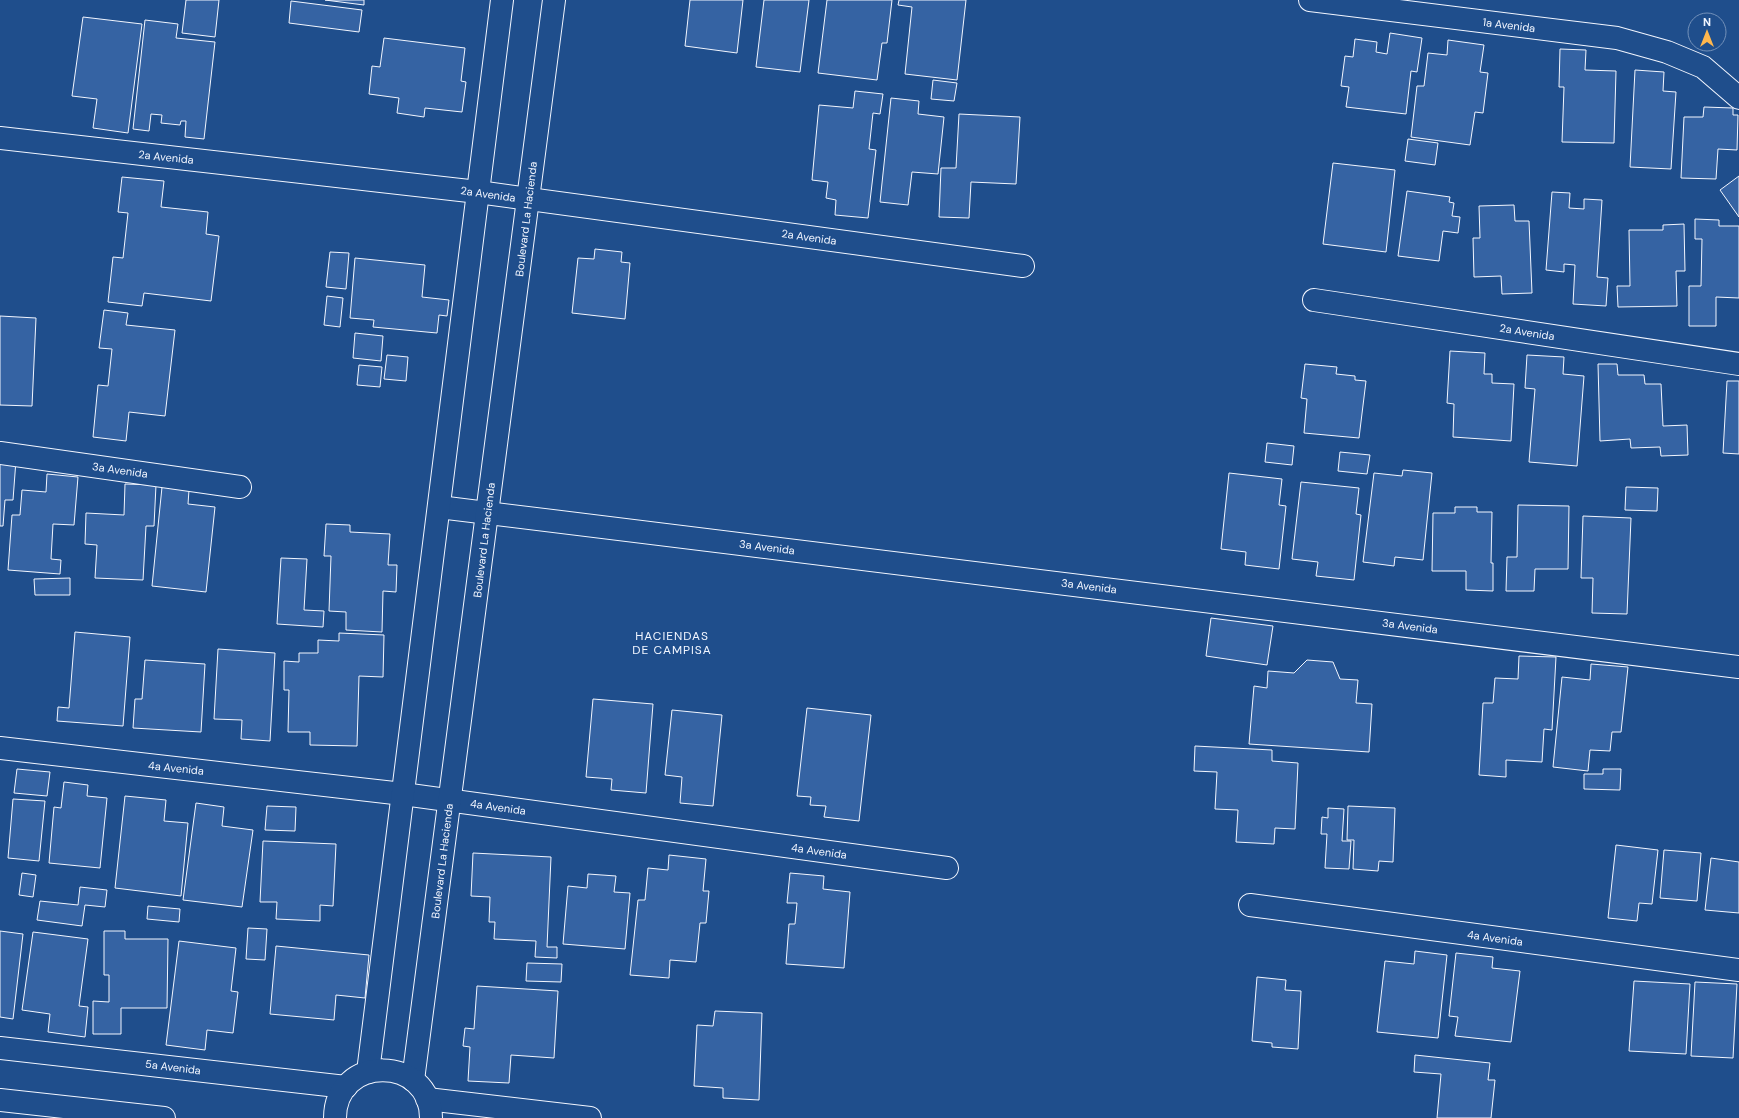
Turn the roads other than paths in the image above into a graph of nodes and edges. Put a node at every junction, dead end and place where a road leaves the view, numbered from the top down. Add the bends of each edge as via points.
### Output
1 (502, 0) edge
2 (554, 0) edge
3 (1310, 0) edge
4 (1739, 98) edge
5 (0, 138) edge
6 (478, 192) junction
7 (528, 200) junction
8 (1023, 266) dead end
9 (1314, 300) dead end
10 (1739, 364) edge
11 (0, 452) edge
12 (240, 487) dead end
13 (439, 507) junction
14 (487, 512) junction
15 (1739, 667) edge
16 (0, 748) edge
17 (403, 794) junction
18 (450, 801) junction
19 (947, 868) dead end
20 (1250, 905) dead end
21 (1739, 970) edge
22 (0, 1048) edge
23 (368, 1072) junction
24 (413, 1080) junction
25 (346, 1087) junction
26 (0, 1100) edge
27 (429, 1108) edge
28 (164, 1118) edge
29 (335, 1118) edge
30 (590, 1118) edge

1 - 6 street
2 - 7 street, Boulevard La Hacienda
3 - 4 street, 1a Avenida via 1617,38 1667,52 1703,67
5 - 6 street, 2a Avenida
6 - 7 street, 2a Avenida
6 - 13 street
7 - 8 street, 2a Avenida
7 - 14 street, Boulevard La Hacienda
9 - 10 street, 2a Avenida
11 - 12 street, 3a Avenida
13 - 14 street, 3a Avenida
13 - 17 street
14 - 15 street, 3a Avenida
14 - 18 street, Boulevard La Hacienda
16 - 17 street, 4a Avenida
17 - 18 street, 4a Avenida
17 - 23 street
18 - 19 street, 4a Avenida
18 - 24 street, Boulevard La Hacienda
20 - 21 street, 4a Avenida
22 - 25 street, 5a Avenida
23 - 24 street via 388,1070 401,1073
23 - 25 street
24 - 27 street via 423,1090
25 - 29 street via 338,1100
26 - 28 street
27 - 30 street

